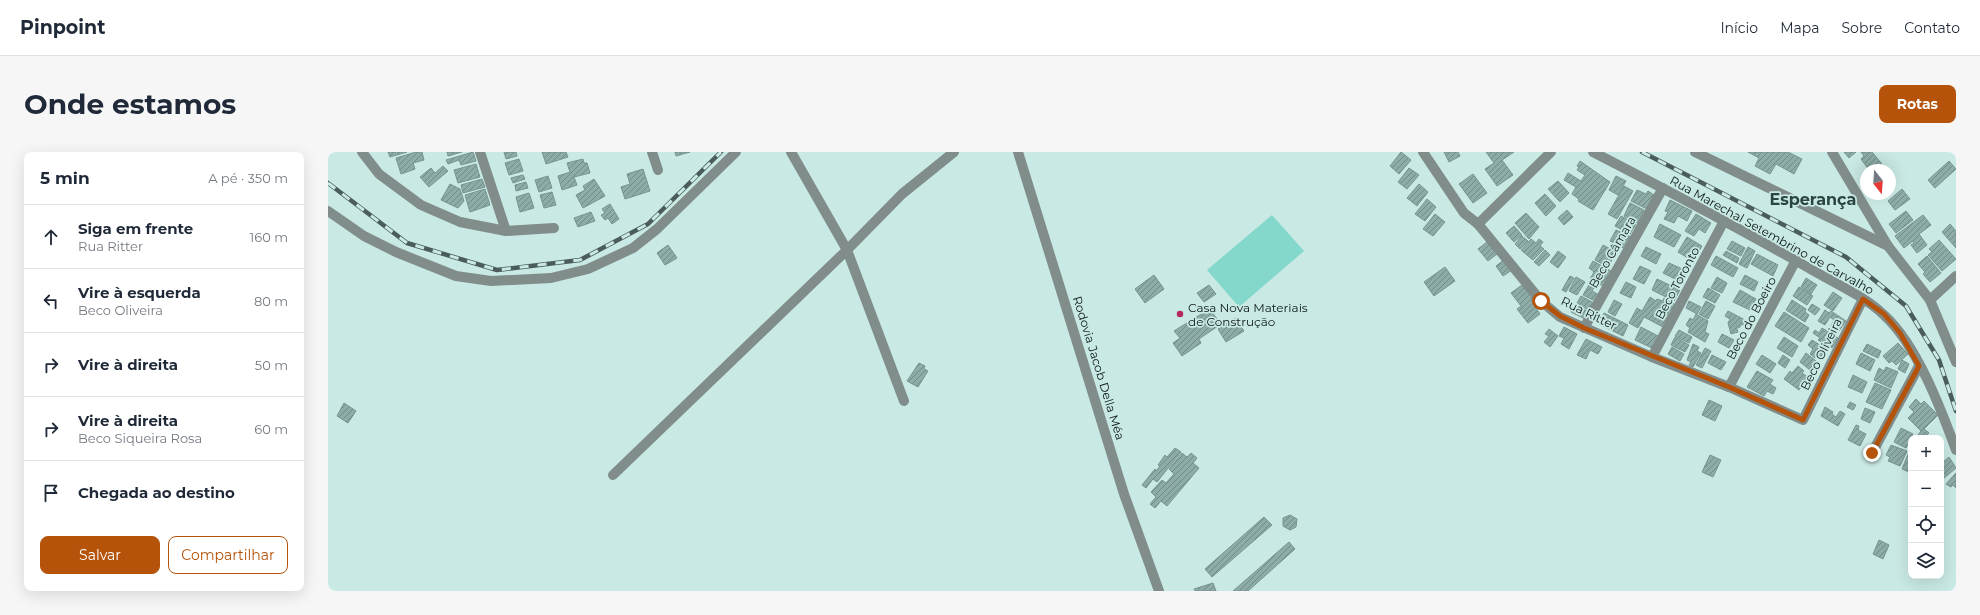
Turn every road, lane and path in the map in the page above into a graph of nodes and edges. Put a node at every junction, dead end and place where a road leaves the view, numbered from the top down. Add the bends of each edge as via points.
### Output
1 (362, 152) edge
2 (480, 152) edge
3 (652, 152) edge
4 (736, 152) edge
5 (791, 152) edge
6 (954, 152) edge
7 (1018, 152) edge
8 (1423, 152) edge
9 (1551, 152) edge
10 (1593, 152) edge
11 (1695, 152) edge
12 (1832, 152) edge
13 (658, 170) dead end
14 (1663, 188) junction
15 (328, 211) edge
16 (1724, 221) junction
17 (1478, 224) junction
18 (554, 228) dead end
19 (506, 231) junction
20 (1888, 246) junction
21 (847, 250) junction
22 (1796, 260) junction
23 (1956, 276) edge
24 (1863, 299) junction
25 (1930, 300) junction
26 (1584, 328) junction
27 (1652, 356) junction
28 (1956, 362) edge
29 (1919, 366) junction
30 (1729, 387) junction
31 (904, 401) dead end
32 (1803, 420) joint
33 (1956, 450) edge
34 (1872, 453) dead end
35 (613, 475) dead end
36 (1159, 591) edge

1 - 19 street via 379,174 421,205 460,222
2 - 19 street
3 - 13 street
4 - 15 street via 657,229 632,248 588,270 551,278 491,281 456,276 364,236
5 - 21 street
6 - 21 street via 902,194
7 - 36 street, Rodovia Jacob Della Méa via 1124,494
8 - 17 street, Rua Ritter via 1464,213
9 - 17 street
10 - 14 street, Rua Marechal Setembrino de Carvalho
11 - 20 street
12 - 20 street
14 - 16 street, Rua Marechal Setembrino de Carvalho
14 - 26 street, Beco Câmara
16 - 22 street, Rua Marechal Setembrino de Carvalho
16 - 27 street, Beco Toronto
17 - 26 street, Rua Ritter via 1541,301 1560,316
18 - 19 street
20 - 25 street
21 - 31 street
21 - 35 street
22 - 24 street, Rua Marechal Setembrino de Carvalho
22 - 30 street, Beco do Boeiro
23 - 25 street
24 - 29 street, Rua Marechal Setembrino de Carvalho via 1884,314 1900,333
24 - 32 street, Beco Oliveira
25 - 28 street
26 - 27 street, Rua Ritter
27 - 30 street, Rua Ritter
29 - 33 street, Rua Marechal Setembrino de Carvalho via 1940,405
29 - 34 street
30 - 32 street, Rua Ritter

